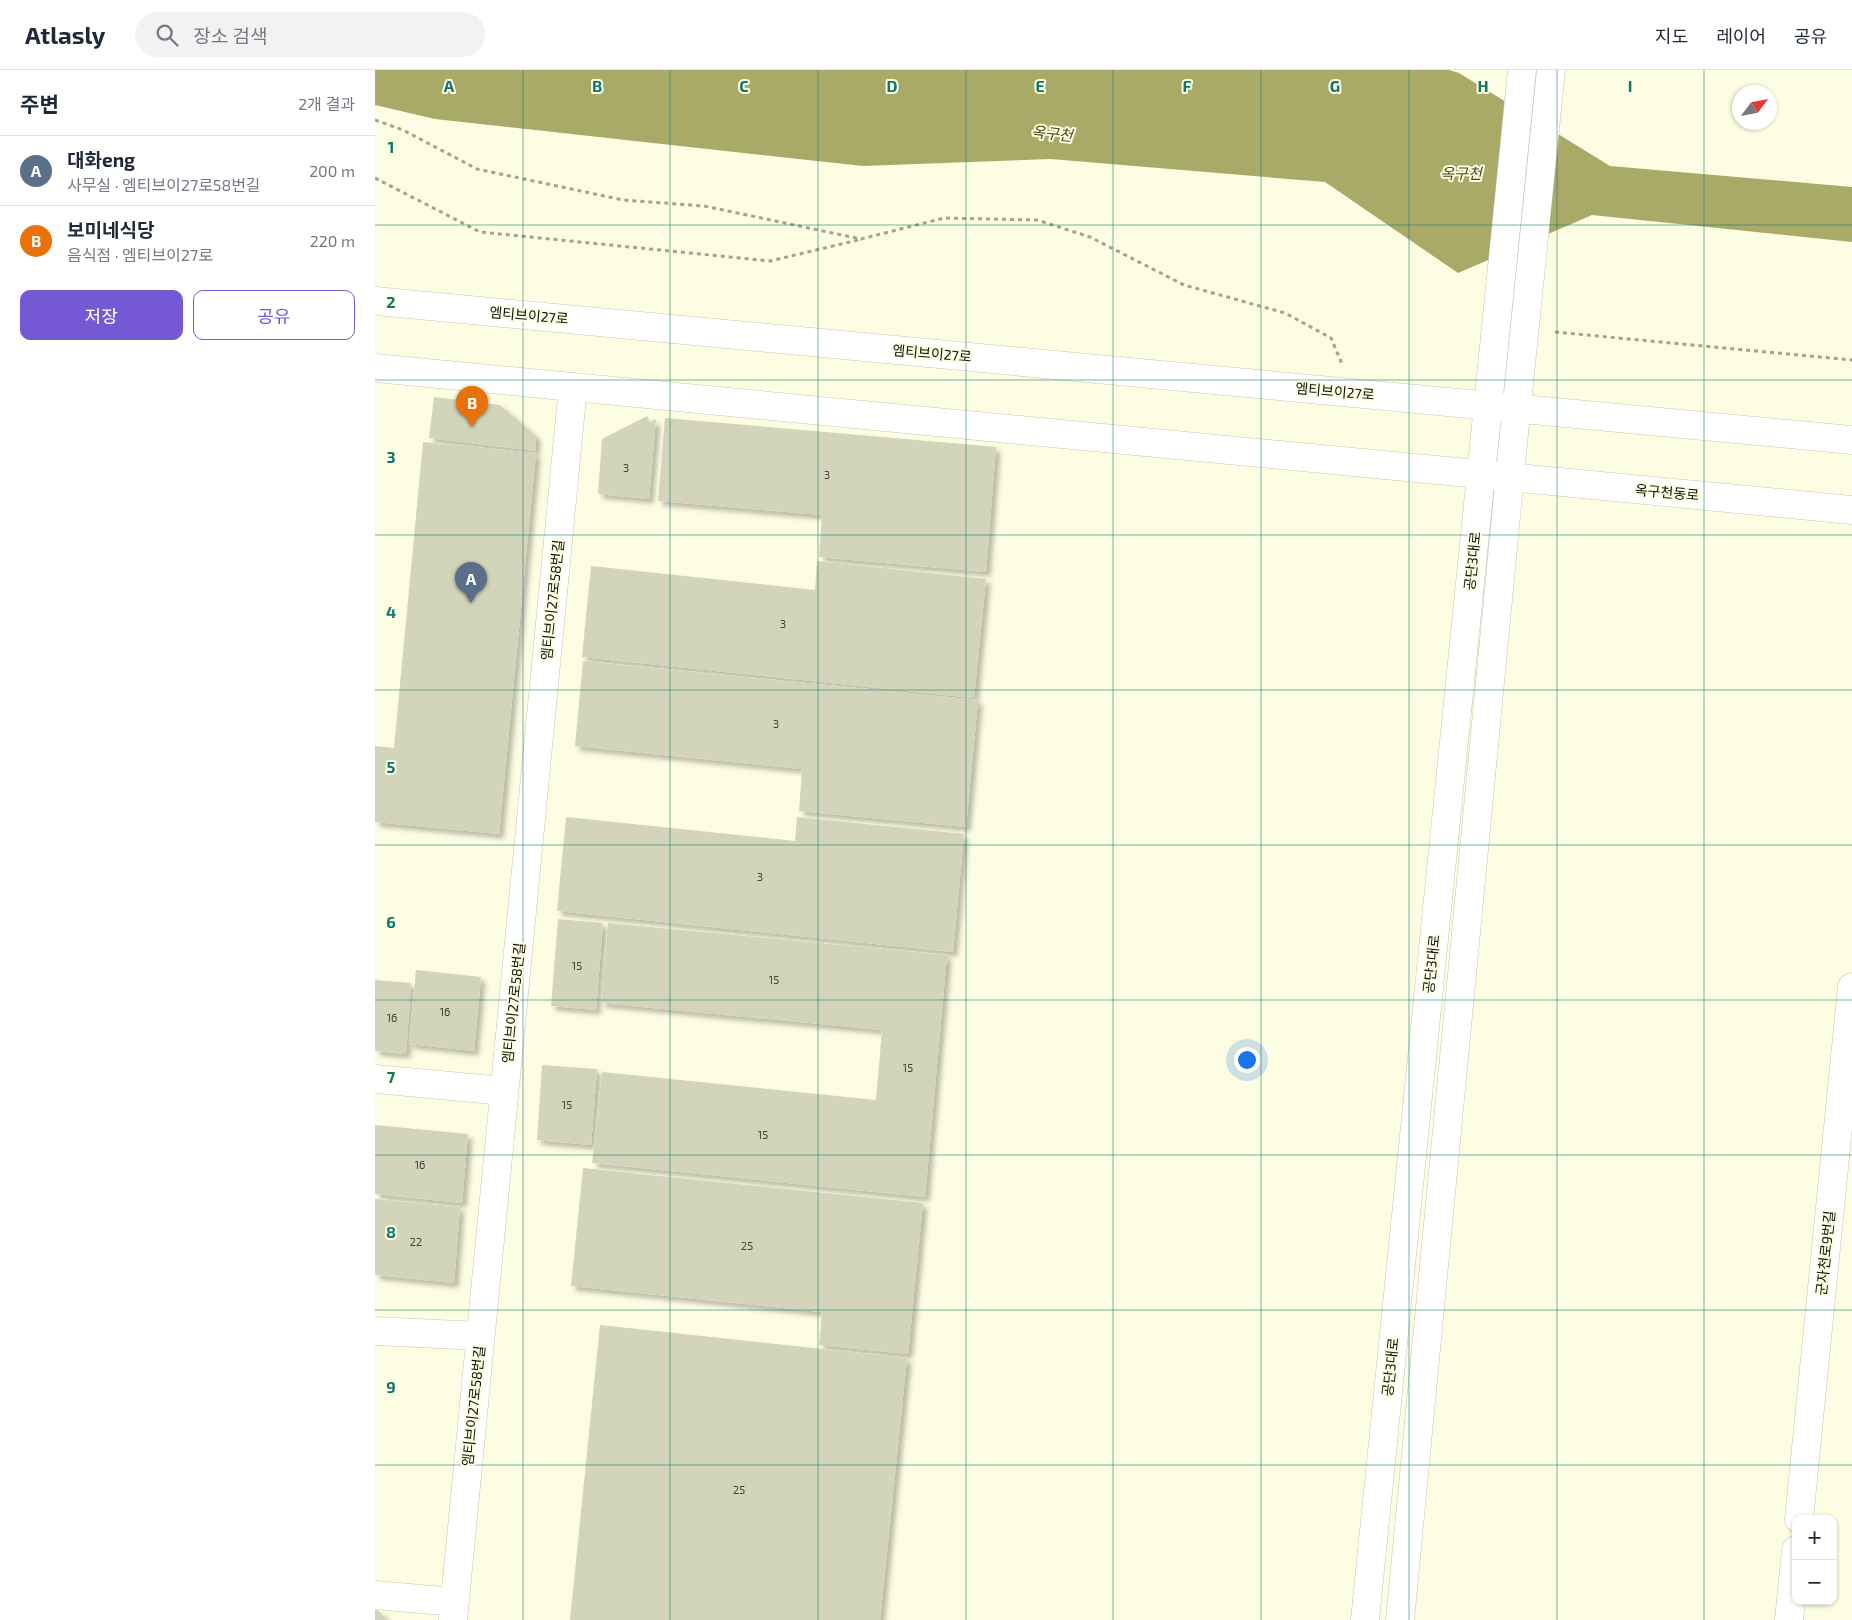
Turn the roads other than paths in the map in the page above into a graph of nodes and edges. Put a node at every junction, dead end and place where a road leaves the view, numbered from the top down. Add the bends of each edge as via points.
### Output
1 (1522, 70) edge
2 (1551, 70) edge
3 (375, 301) edge
4 (375, 368) edge
5 (573, 387) junction
6 (1489, 405) junction
7 (1517, 408) junction
8 (1852, 440) edge
9 (1481, 474) junction
10 (1510, 477) junction
11 (1852, 510) edge
12 (1852, 987) edge
13 (375, 1079) edge
14 (504, 1091) junction
15 (375, 1331) edge
16 (480, 1336) junction
17 (1799, 1515) edge
18 (1795, 1560) edge
19 (375, 1594) edge
20 (454, 1611) edge
21 (1365, 1620) edge
22 (1400, 1620) edge
23 (1789, 1620) edge

1 - 6 main road, 공단3대로
2 - 7 main road
3 - 6 main road, 엠티브이27로
4 - 5 main road
5 - 9 main road
5 - 14 main road, 엠티브이27로58번길
6 - 7 main road
6 - 9 main road, 공단3대로
7 - 8 main road
7 - 10 main road
9 - 10 main road, 옥구천동로
9 - 21 main road, 공단3대로
10 - 11 main road, 옥구천동로
10 - 22 main road
12 - 17 main road, 군자천로9번길
13 - 14 main road
14 - 16 main road, 엠티브이27로58번길
15 - 16 main road
16 - 20 main road, 엠티브이27로58번길
18 - 23 main road
19 - 20 main road

